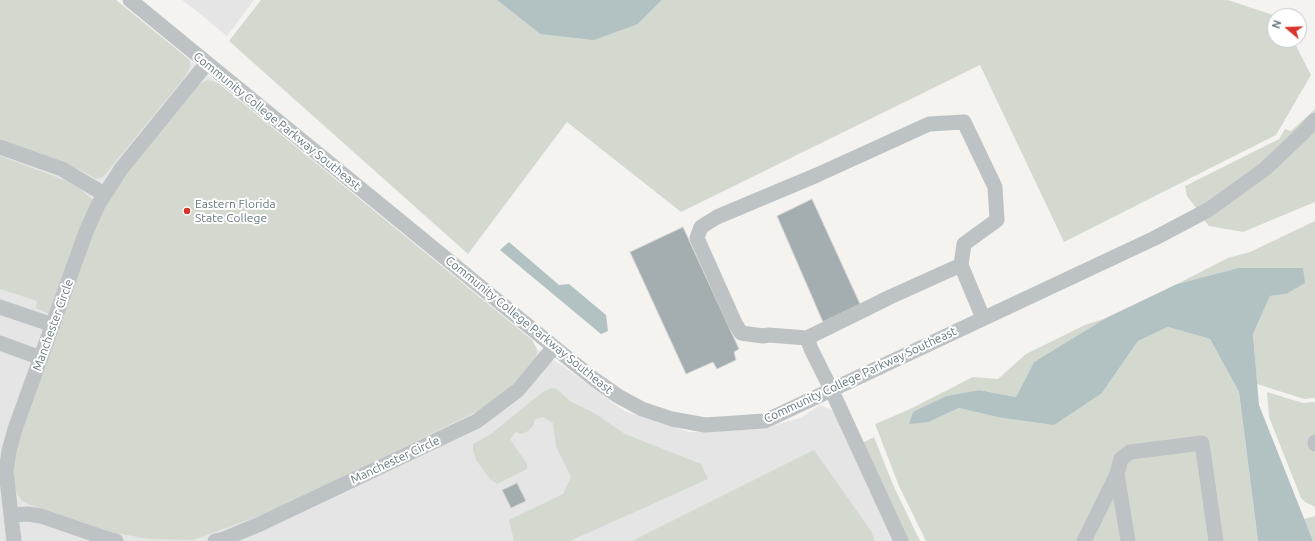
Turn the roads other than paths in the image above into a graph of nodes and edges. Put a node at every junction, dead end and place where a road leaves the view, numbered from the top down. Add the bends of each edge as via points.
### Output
1 (130, 0) edge
2 (207, 63) junction
3 (1315, 120) edge
4 (0, 147) edge
5 (104, 194) junction
6 (961, 265) junction
7 (0, 307) edge
8 (983, 318) junction
9 (53, 325) junction
10 (807, 338) junction
11 (0, 343) edge
12 (554, 347) junction
13 (41, 358) junction
14 (831, 389) junction
15 (1117, 474) junction
16 (11, 515) junction
17 (14, 541) edge
18 (116, 541) edge
19 (215, 541) edge
20 (901, 541) edge
21 (1084, 541) edge
22 (1128, 541) edge
23 (1216, 541) edge

1 - 2 street, Community College Parkway Southeast
2 - 5 street, Manchester Circle via 121,169
2 - 12 street, Community College Parkway Southeast
3 - 8 street, Community College Parkway Southeast via 1265,169 1208,210 1155,238
4 - 5 street via 62,169
5 - 9 street, Manchester Circle via 86,232
6 - 8 street
6 - 10 street
6 - 10 street via 964,244 997,220 995,187 964,122 928,124 717,217 701,227 697,238 741,333
7 - 9 street
8 - 14 street, Community College Parkway Southeast
9 - 13 street, Manchester Circle
10 - 14 street
11 - 13 street
12 - 14 street, Community College Parkway Southeast via 596,380 642,409 672,419 705,425 765,421
12 - 19 street, Manchester Circle via 518,390 477,421 408,461 263,529
13 - 16 street, Manchester Circle via 9,451 6,471
14 - 20 street
15 - 21 street
15 - 22 street
15 - 23 street via 1121,459 1130,452 1202,442
16 - 17 street, Manchester Circle
16 - 18 street via 41,516

